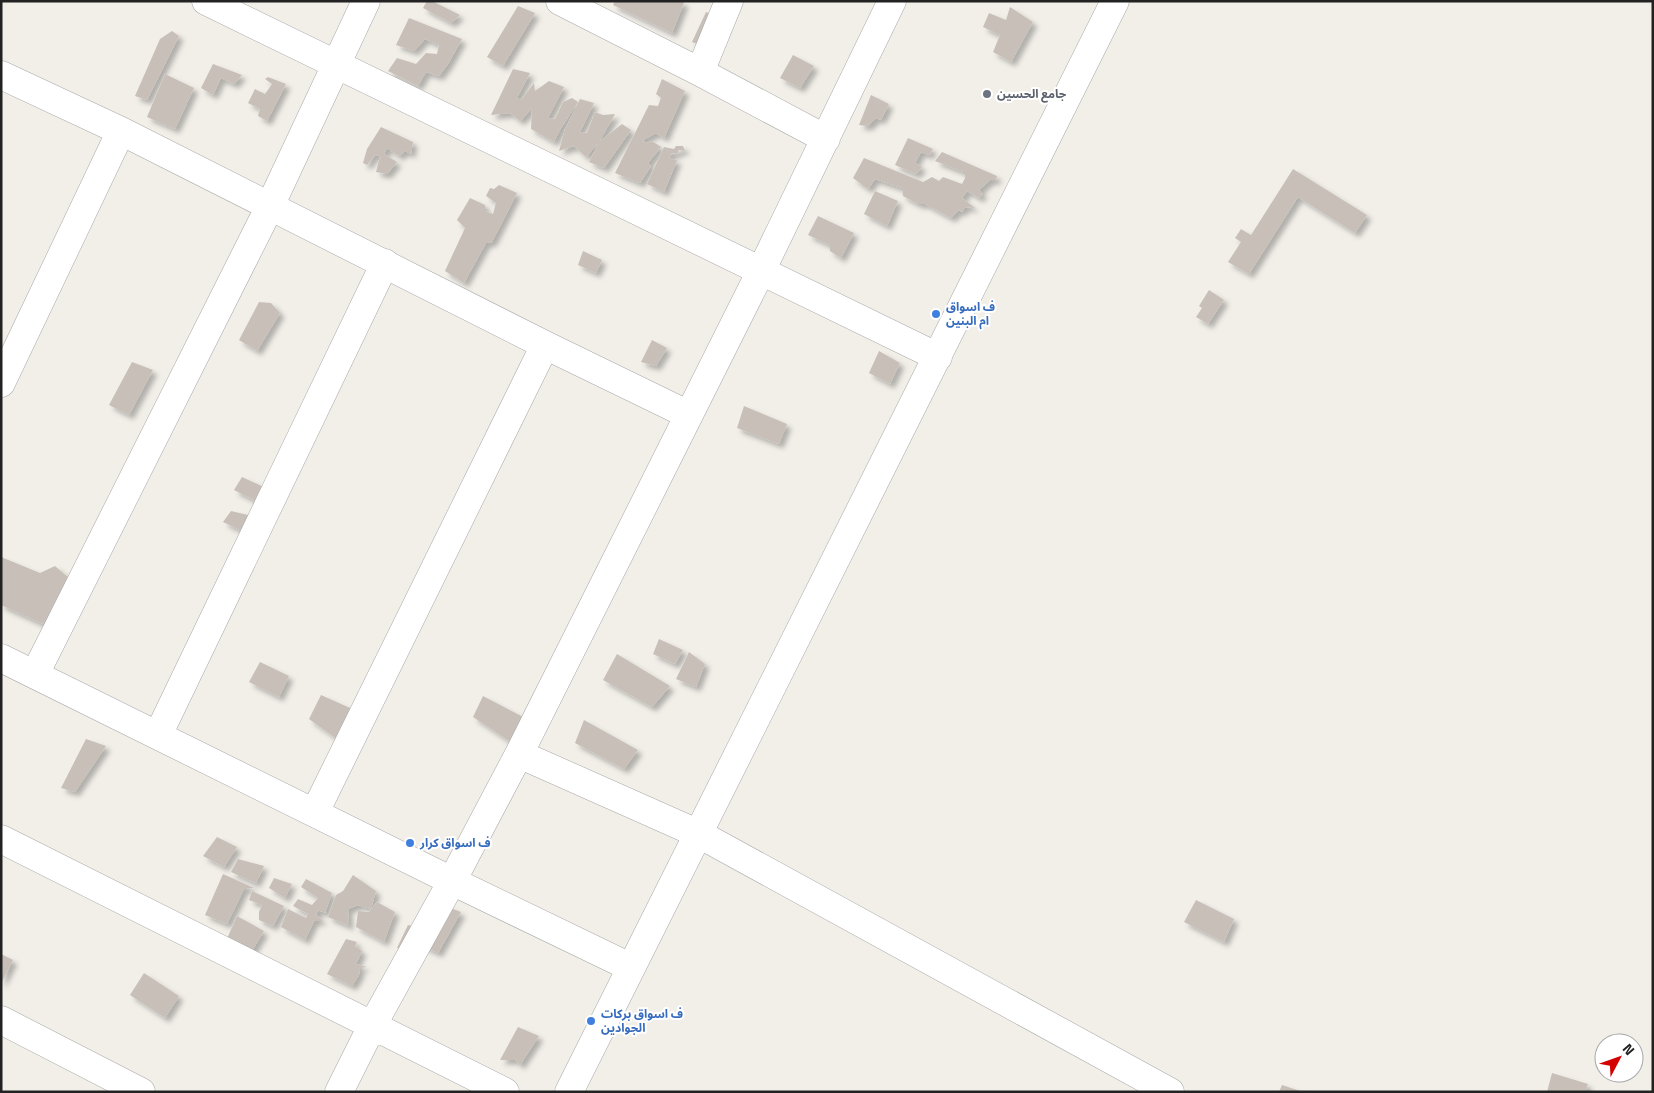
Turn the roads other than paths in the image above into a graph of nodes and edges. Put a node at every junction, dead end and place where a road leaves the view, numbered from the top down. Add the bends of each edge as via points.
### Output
1 (206, 1) edge
2 (366, 1) edge
3 (560, 1) edge
4 (730, 1) edge
5 (892, 1) edge
6 (1115, 1) edge
7 (336, 64) junction
8 (700, 72) junction
9 (1, 76) edge
10 (121, 131) junction
11 (826, 139) junction
12 (270, 206) junction
13 (385, 263) junction
14 (762, 272) junction
15 (545, 345) junction
16 (938, 357) junction
17 (1, 383) edge
18 (689, 415) junction
19 (3, 664) edge
20 (35, 674) junction
21 (158, 735) junction
22 (518, 754) junction
23 (315, 812) junction
24 (700, 834) junction
25 (1, 839) edge
26 (452, 881) junction
27 (630, 967) junction
28 (1, 1020) edge
29 (372, 1026) junction
30 (141, 1092) edge
31 (339, 1092) edge
32 (505, 1092) edge
33 (569, 1092) edge
34 (1170, 1092) edge

1 - 7 street
2 - 7 street
3 - 8 street
4 - 8 street
5 - 11 street
6 - 16 street
7 - 12 street
7 - 14 street
8 - 11 street
9 - 10 street
10 - 12 street
10 - 17 street
11 - 14 street
12 - 13 street
12 - 20 street
13 - 15 street
13 - 21 street
14 - 16 street
14 - 18 street
15 - 18 street
15 - 23 street
16 - 24 street
18 - 22 street
19 - 20 street
20 - 21 street
21 - 23 street
22 - 24 street
22 - 26 street
23 - 26 street
24 - 27 street
24 - 34 street
25 - 29 street
26 - 27 street
26 - 29 street
27 - 33 street
28 - 30 street
29 - 31 street
29 - 32 street

